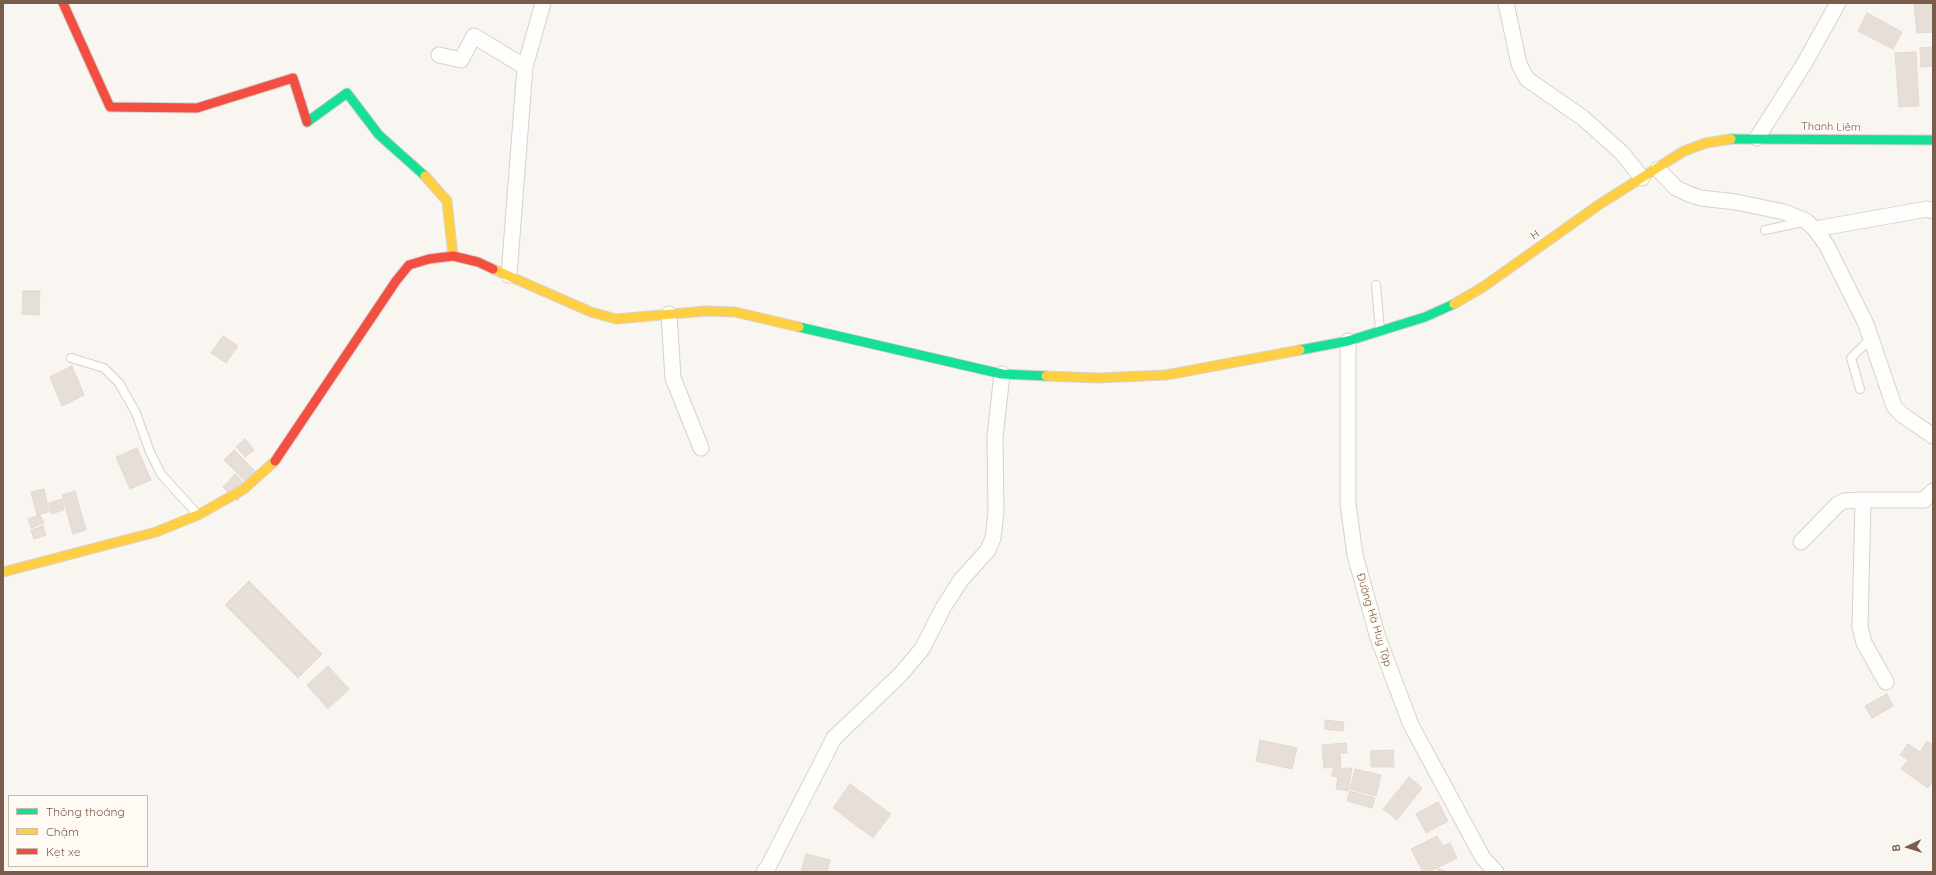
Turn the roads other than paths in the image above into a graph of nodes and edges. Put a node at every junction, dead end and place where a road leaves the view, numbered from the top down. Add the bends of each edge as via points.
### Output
1 (63, 3) edge
2 (543, 3) edge
3 (1506, 3) edge
4 (1838, 3) edge
5 (439, 55) dead end
6 (525, 67) junction
7 (1758, 138) junction
8 (1730, 140) joint
9 (1933, 140) edge
10 (1658, 169) junction
11 (1642, 178) junction
12 (1933, 211) edge
13 (1810, 225) junction
14 (1765, 230) dead end
15 (453, 256) junction
16 (509, 275) junction
17 (1376, 285) dead end
18 (669, 314) junction
19 (1380, 331) junction
20 (1871, 338) junction
21 (1348, 341) junction
22 (71, 358) dead end
23 (1002, 374) junction
24 (1860, 389) dead end
25 (1933, 436) edge
26 (702, 448) dead end
27 (1933, 491) edge
28 (1863, 500) junction
29 (198, 515) junction
30 (1801, 542) dead end
31 (3, 572) edge
32 (1886, 682) dead end
33 (764, 872) edge
34 (1496, 872) edge

1 - 15 street via 110,107 197,108 293,78 307,122 347,93 379,136 427,178 447,201
2 - 6 street
3 - 11 street via 1519,64 1527,78 1583,118 1622,153
4 - 7 street
5 - 6 street via 460,60 474,36
6 - 16 street
7 - 8 street, Thanh Liêm
7 - 9 street, Thanh Liêm
8 - 10 street, H via 1706,143 1684,151
10 - 11 street, H
10 - 13 street via 1676,188 1689,194 1784,212
11 - 19 street, H via 1455,304 1425,317
12 - 13 street via 1927,209
13 - 14 lane
13 - 20 street via 1827,246
15 - 16 street, H via 478,262
15 - 29 street via 409,265 273,463 244,489
16 - 18 street, H via 591,312 616,319
17 - 19 lane
18 - 23 street, H via 735,312
18 - 26 street via 673,378
19 - 21 street, H
20 - 24 lane via 1851,358
20 - 25 street via 1894,406 1901,414
21 - 23 street, H via 1166,375 1097,378
21 - 34 street, Đường Hà Huy Tập via 1348,504 1357,562 1378,638 1411,725 1483,858
22 - 29 lane via 104,368 119,383 136,413 161,474
23 - 33 street via 995,437 995,531 988,550 961,580 922,649 900,675 834,738
27 - 28 street via 1924,500
28 - 30 street via 1844,501 1838,504
28 - 32 street via 1860,628 1864,643
29 - 31 street via 156,532

